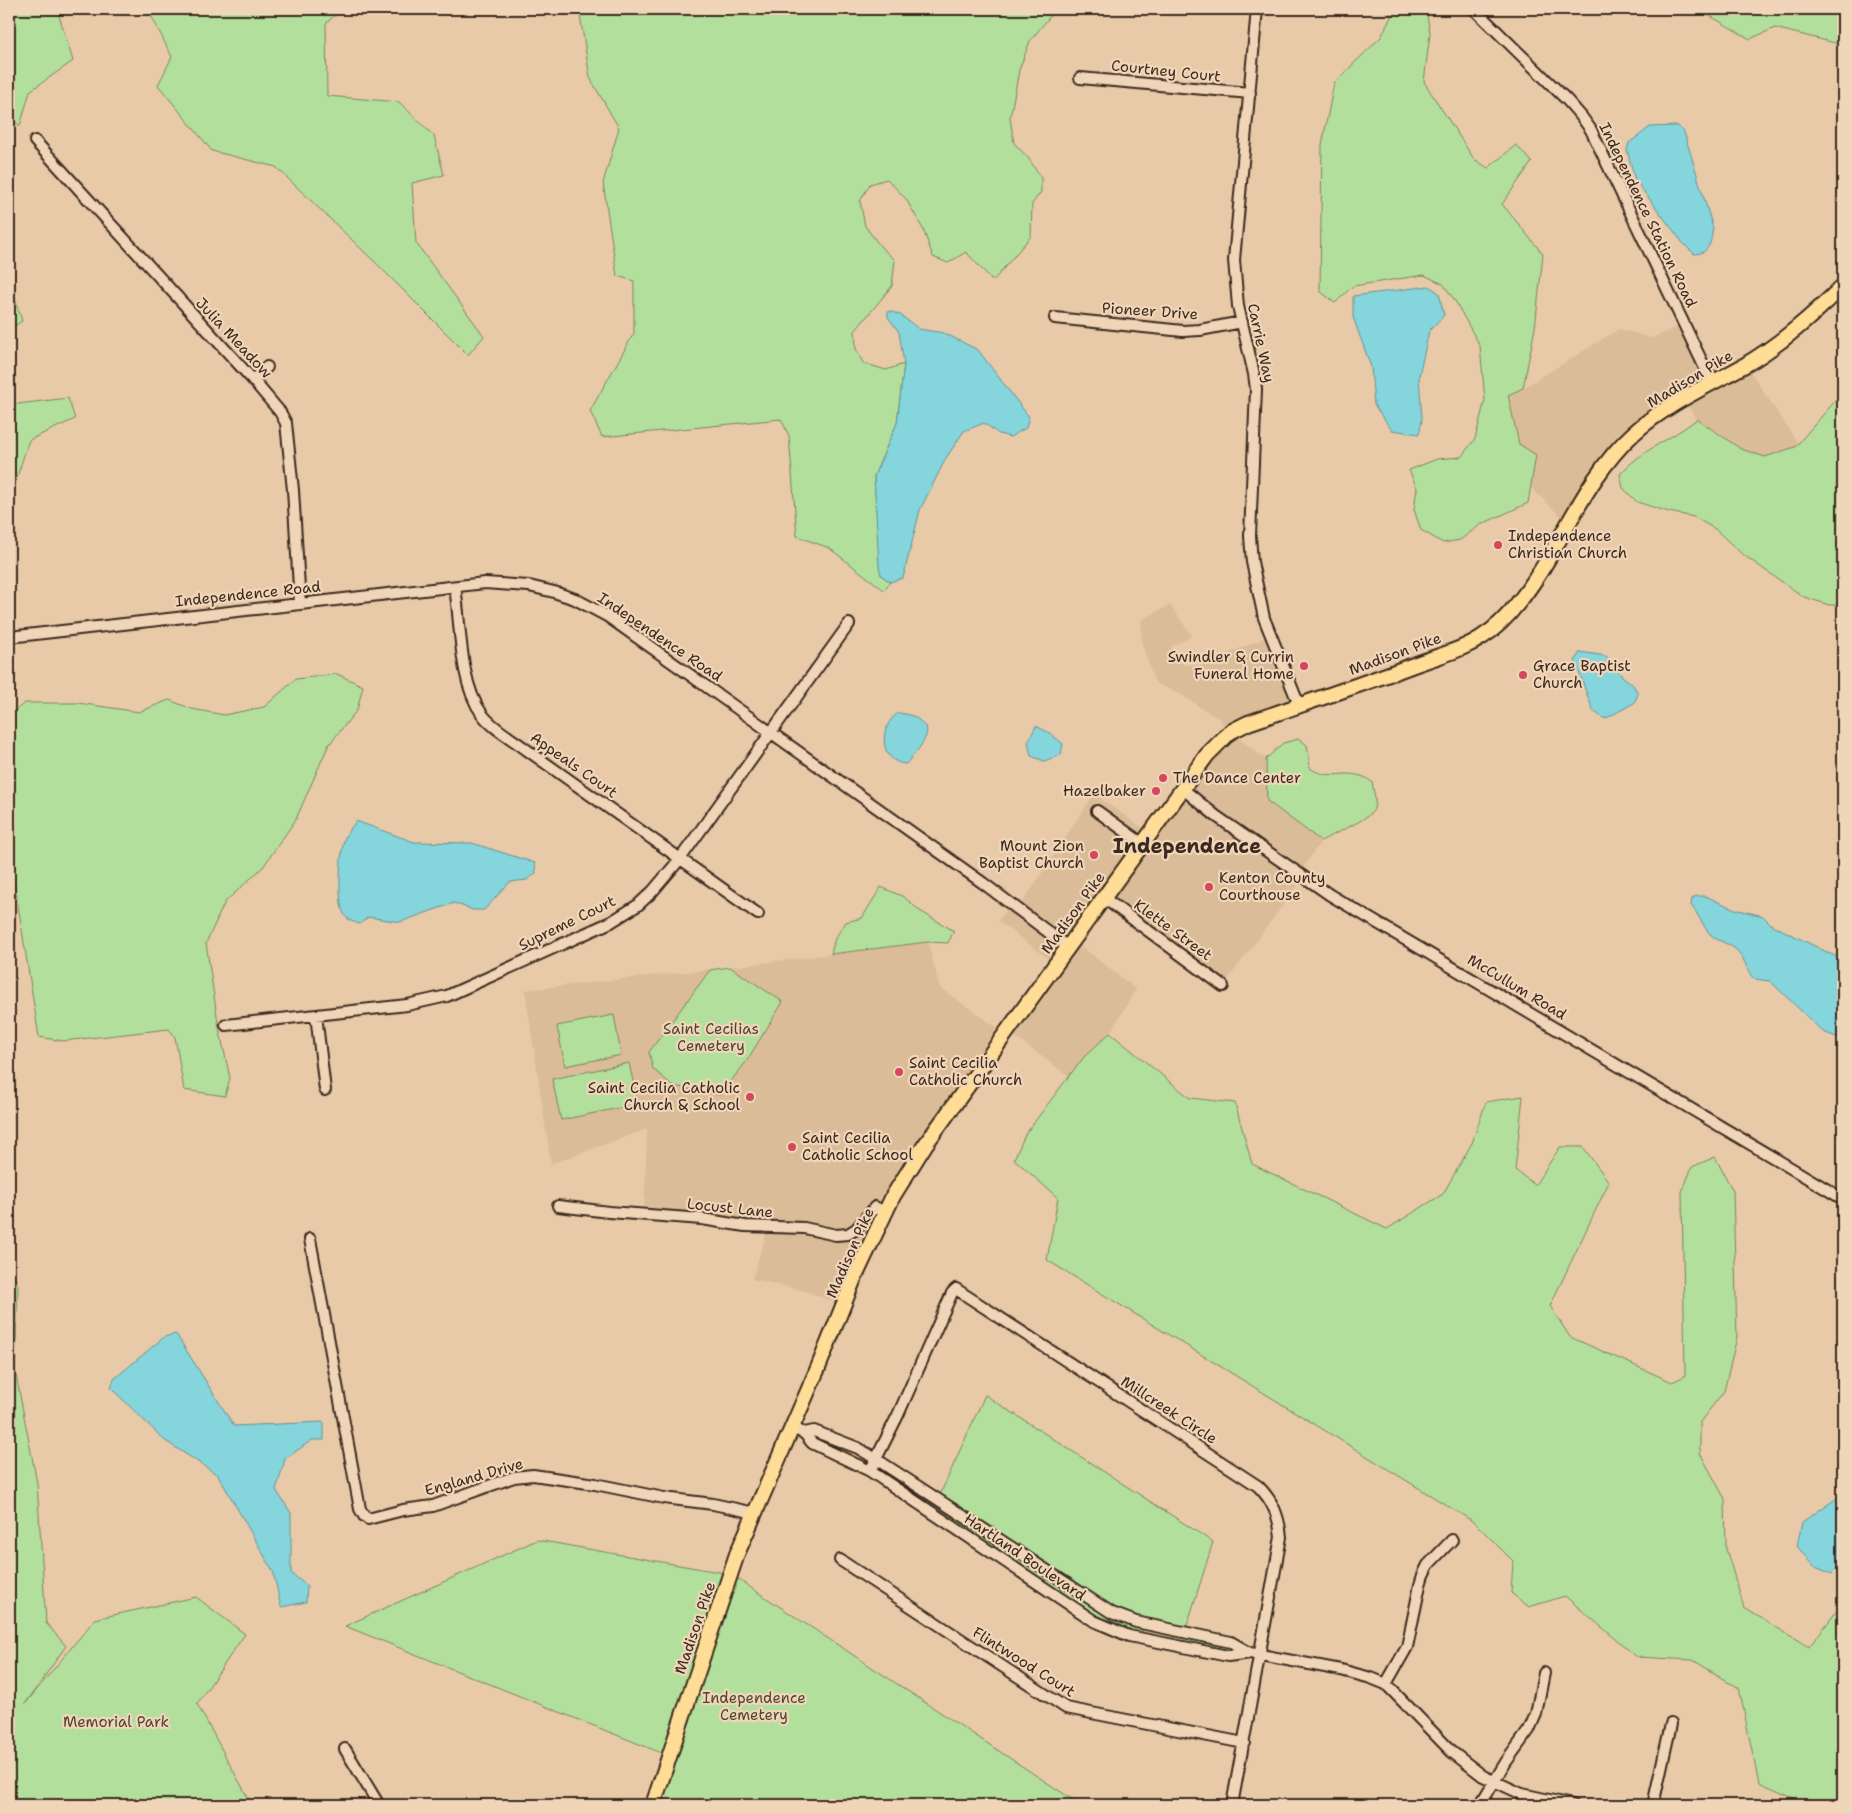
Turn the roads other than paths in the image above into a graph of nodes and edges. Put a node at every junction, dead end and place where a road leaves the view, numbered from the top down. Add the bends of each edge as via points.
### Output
1 (1257, 9) edge
2 (1474, 9) edge
3 (1080, 78) dead end
4 (1250, 93) junction
5 (35, 141) dead end
6 (1843, 286) edge
7 (1055, 318) dead end
8 (1242, 322) junction
9 (267, 367) dead end
10 (253, 380) junction
11 (1714, 382) junction
12 (455, 587) junction
13 (300, 604) junction
14 (849, 624) dead end
15 (9, 637) edge
16 (1300, 705) junction
17 (771, 732) junction
18 (1183, 789) junction
19 (1097, 811) dead end
20 (1143, 844) junction
21 (680, 859) junction
22 (1104, 898) junction
23 (758, 914) dead end
24 (1068, 947) junction
25 (1223, 986) dead end
26 (316, 1015) junction
27 (226, 1025) dead end
28 (325, 1090) dead end
29 (1843, 1199) edge
30 (558, 1206) dead end
31 (886, 1212) junction
32 (310, 1239) dead end
33 (797, 1431) junction
34 (876, 1458) junction
35 (870, 1471) junction
36 (754, 1513) junction
37 (1452, 1540) dead end
38 (840, 1560) dead end
39 (1255, 1654) junction
40 (1544, 1673) dead end
41 (1386, 1684) junction
42 (1671, 1724) dead end
43 (1244, 1743) junction
44 (345, 1750) dead end
45 (1493, 1781) junction
46 (379, 1805) edge
47 (652, 1805) edge
48 (1232, 1805) edge
49 (1480, 1805) edge
50 (1572, 1805) edge
51 (1653, 1805) edge

1 - 4 street, Carrie Way
2 - 11 street, Independence Station Road via 1567,100 1591,130
3 - 4 street, Courtney Court
4 - 8 street, Carrie Way via 1234,260
5 - 10 street, Julia Meadow
6 - 11 main road, Madison Pike via 1772,347
7 - 8 street, Pioneer Drive via 1183,331
8 - 16 street, Carrie Way via 1256,390 1250,536 1252,562 1264,618
9 - 10 street
10 - 13 street, Julia Meadow via 286,423
11 - 16 main road, Madison Pike via 1655,417 1624,443 1592,482 1518,603 1482,637
12 - 13 street, Independence Road
12 - 17 street, Independence Road via 485,583 529,586 575,599 607,616
12 - 21 street, Appeals Court via 470,691 482,714
13 - 15 street, Independence Road
14 - 17 street, Supreme Court
16 - 18 main road, Madison Pike via 1230,732 1207,755
17 - 21 street, Supreme Court
17 - 24 street, Independence Road
18 - 20 main road, Madison Pike
18 - 29 street, McCullum Road via 1216,816 1330,895
19 - 20 street
20 - 22 main road, Madison Pike
21 - 23 street, Appeals Court
21 - 26 street, Supreme Court via 638,905 610,922 447,996 407,1005
22 - 24 main road, Madison Pike
22 - 25 street, Klette Street
24 - 31 main road, Madison Pike via 925,1145
26 - 27 street, Supreme Court
26 - 28 street
30 - 31 street, Locust Lane via 745,1226 804,1228 836,1236 856,1229 875,1207
31 - 33 main road, Madison Pike via 853,1281
32 - 36 street, England Drive via 353,1478 360,1509 368,1519 432,1506 514,1477 533,1474
33 - 34 street, Hartland Boulevard via 814,1431
33 - 35 street, Hartland Boulevard via 812,1443
33 - 36 main road, Madison Pike
34 - 35 street, Millcreek Circle
34 - 39 street, Hartland Boulevard via 1112,1613 1136,1622 1231,1642
34 - 39 street, Millcreek Circle via 956,1289 1258,1486 1267,1495 1280,1523 1281,1537
35 - 39 street, Hartland Boulevard via 1112,1630 1228,1656
36 - 47 main road, Madison Pike
37 - 41 street via 1428,1565 1423,1575 1408,1646
38 - 43 street, Flintwood Court via 1066,1708
39 - 41 street, Hartland Boulevard via 1341,1670
39 - 43 street, Millcreek Circle
40 - 45 street via 1536,1714 1529,1730
41 - 45 street, Hartland Boulevard via 1452,1752
42 - 51 street
43 - 48 street, Millcreek Circle
44 - 46 street
45 - 49 street
45 - 50 street, Hartland Boulevard via 1522,1794

